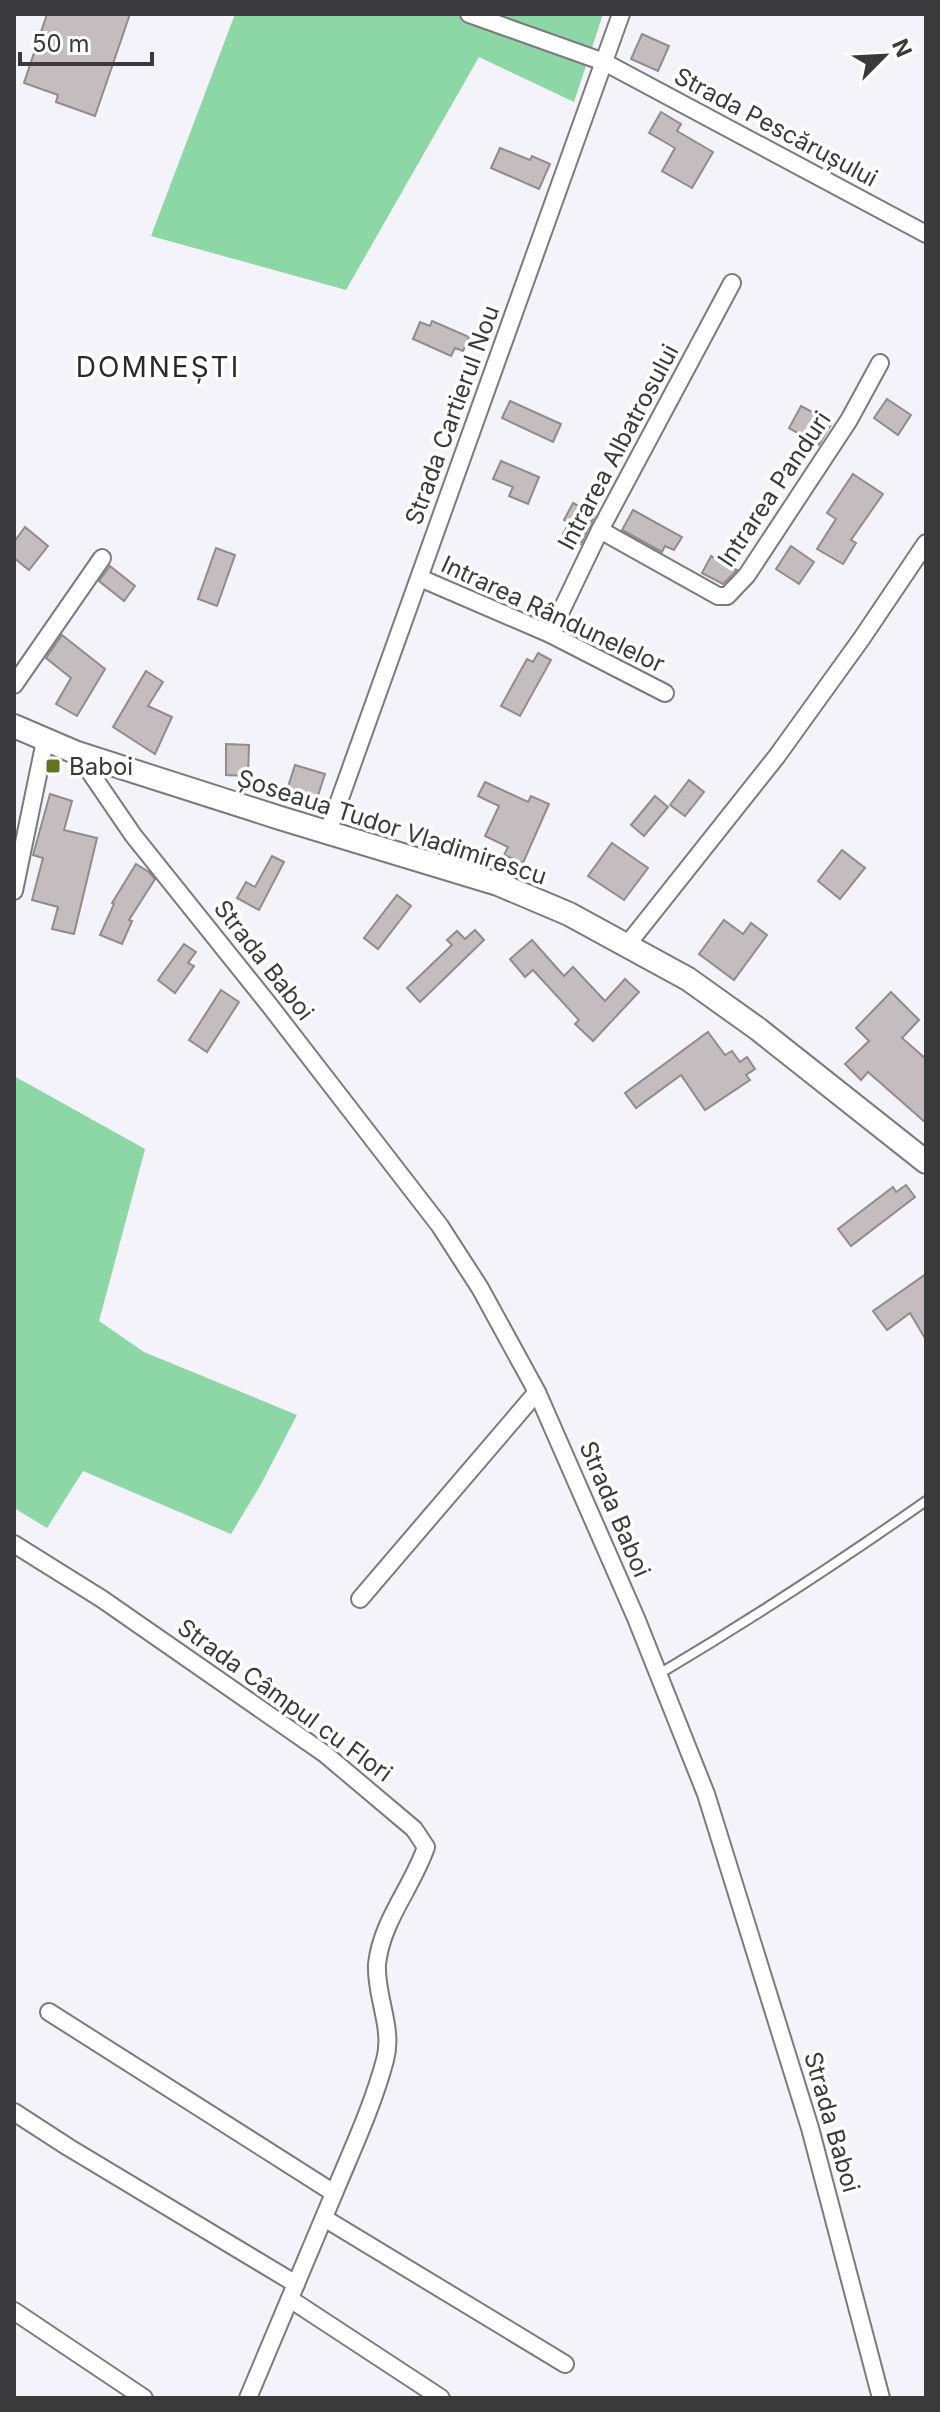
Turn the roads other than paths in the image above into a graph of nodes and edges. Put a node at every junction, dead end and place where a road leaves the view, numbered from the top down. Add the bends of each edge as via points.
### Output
1 (469, 14) edge
2 (621, 14) edge
3 (604, 62) junction
4 (926, 234) edge
5 (732, 283) dead end
6 (880, 363) dead end
7 (600, 530) junction
8 (926, 543) edge
9 (102, 558) dead end
10 (420, 578) junction
11 (550, 634) junction
12 (14, 685) edge
13 (665, 693) dead end
14 (14, 726) edge
15 (45, 741) junction
16 (77, 753) junction
17 (328, 832) junction
18 (14, 891) edge
19 (627, 945) junction
20 (926, 1162) edge
21 (537, 1392) junction
22 (926, 1501) edge
23 (14, 1544) edge
24 (360, 1599) dead end
25 (659, 1674) junction
26 (49, 2012) dead end
27 (14, 2112) edge
28 (334, 2193) junction
29 (324, 2218) junction
30 (293, 2292) junction
31 (14, 2311) edge
32 (565, 2364) dead end
33 (144, 2398) edge
34 (248, 2398) edge
35 (441, 2398) edge
36 (881, 2398) edge

1 - 3 street, Strada Pescărușului
2 - 3 street, Strada Cartierul Nou
3 - 4 street, Strada Pescărușului
3 - 10 street, Strada Cartierul Nou
5 - 7 street, Intrarea Albatrosului
6 - 7 street, Intrarea Panduri via 849,420 747,575 727,596 718,596
7 - 11 street, Intrarea Albatrosului
8 - 19 street via 777,756
9 - 12 street
10 - 11 street, Intrarea Rândunelelor
10 - 17 street, Strada Cartierul Nou
11 - 13 street, Intrarea Rândunelelor
14 - 15 main road, Șoseaua Tudor Vladimirescu
15 - 16 main road, Șoseaua Tudor Vladimirescu
15 - 18 street
16 - 17 main road, Șoseaua Tudor Vladimirescu
16 - 21 street, Strada Baboi via 133,835 440,1226
17 - 19 main road, Șoseaua Tudor Vladimirescu via 498,884
19 - 20 main road, Șoseaua Tudor Vladimirescu via 688,979 758,1029
21 - 24 street
21 - 25 street, Strada Baboi
22 - 25 lane
23 - 28 street, Strada Câmpul cu Flori via 325,1754 414,1829 426,1847 382,1937 377,1968 388,2036 386,2057
25 - 36 street, Strada Baboi via 706,1794 771,1999
26 - 28 street
27 - 30 street
28 - 29 street, Strada Câmpul cu Flori
29 - 30 street, Strada Câmpul cu Flori
29 - 32 street
30 - 34 street, Strada Câmpul cu Flori
30 - 35 street
31 - 33 street

